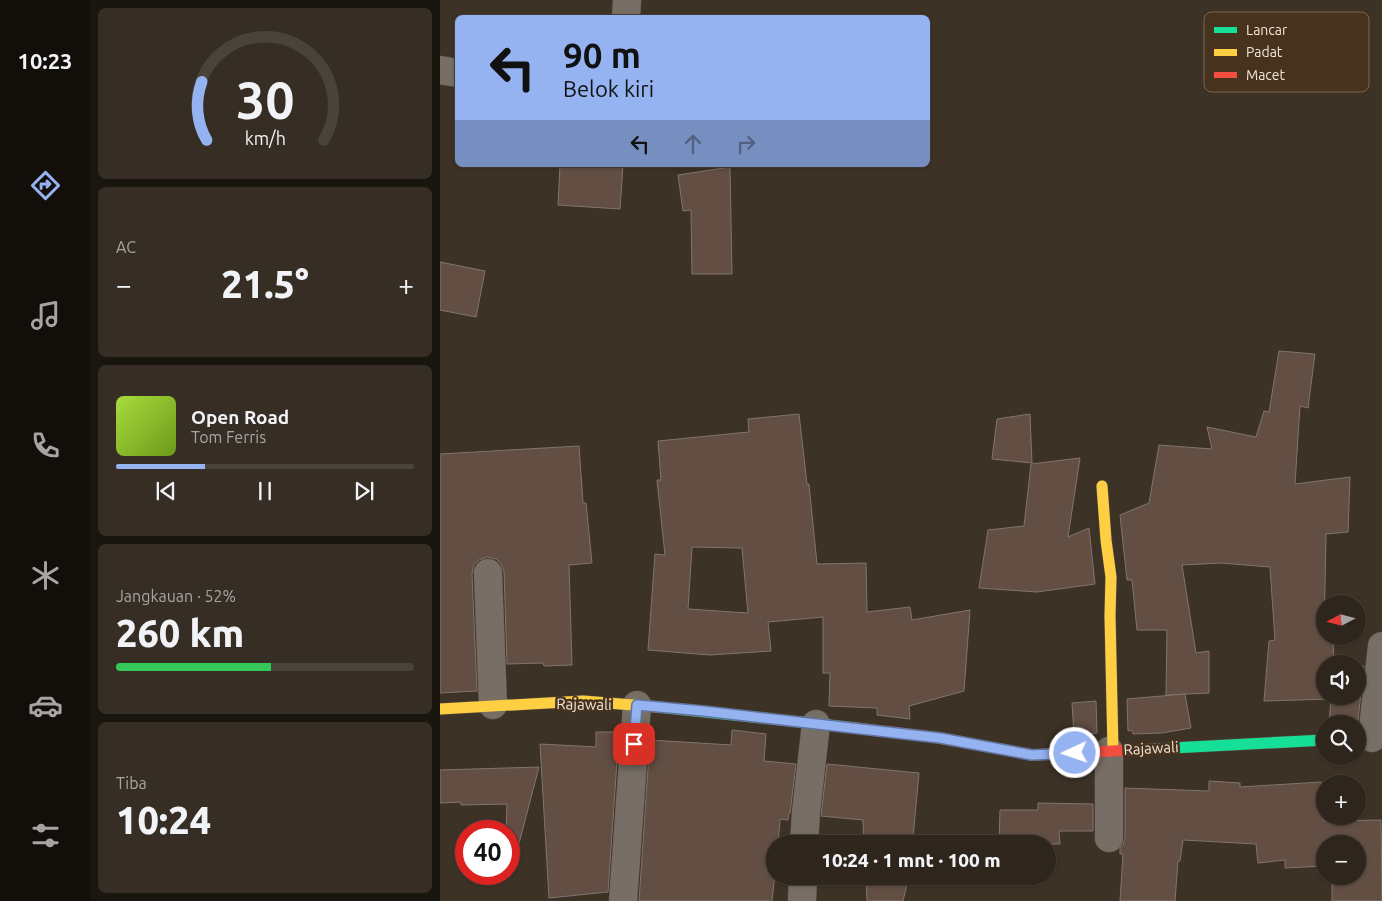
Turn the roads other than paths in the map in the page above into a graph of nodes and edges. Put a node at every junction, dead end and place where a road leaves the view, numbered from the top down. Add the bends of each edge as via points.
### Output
1 (627, 0) edge
2 (626, 15) edge
3 (440, 70) edge
4 (455, 72) edge
5 (1102, 486) dead end
6 (488, 573) dead end
7 (1382, 646) edge
8 (493, 705) junction
9 (637, 705) junction
10 (440, 709) edge
11 (816, 724) junction
12 (1370, 738) edge
13 (1316, 740) edge
14 (1111, 750) junction
15 (805, 835) edge
16 (1110, 838) dead end
17 (803, 885) edge
18 (622, 901) edge
19 (802, 901) edge

1 - 2 street
3 - 4 street
5 - 14 street via 1111,577
6 - 8 street
7 - 12 street
8 - 9 street, Rajawali via 583,701
8 - 10 street, Rajawali
9 - 11 street, Rajawali
9 - 18 street
11 - 14 street, Rajawali via 940,738 1032,755
11 - 15 street
13 - 14 street, Rajawali
14 - 16 street
17 - 19 street

